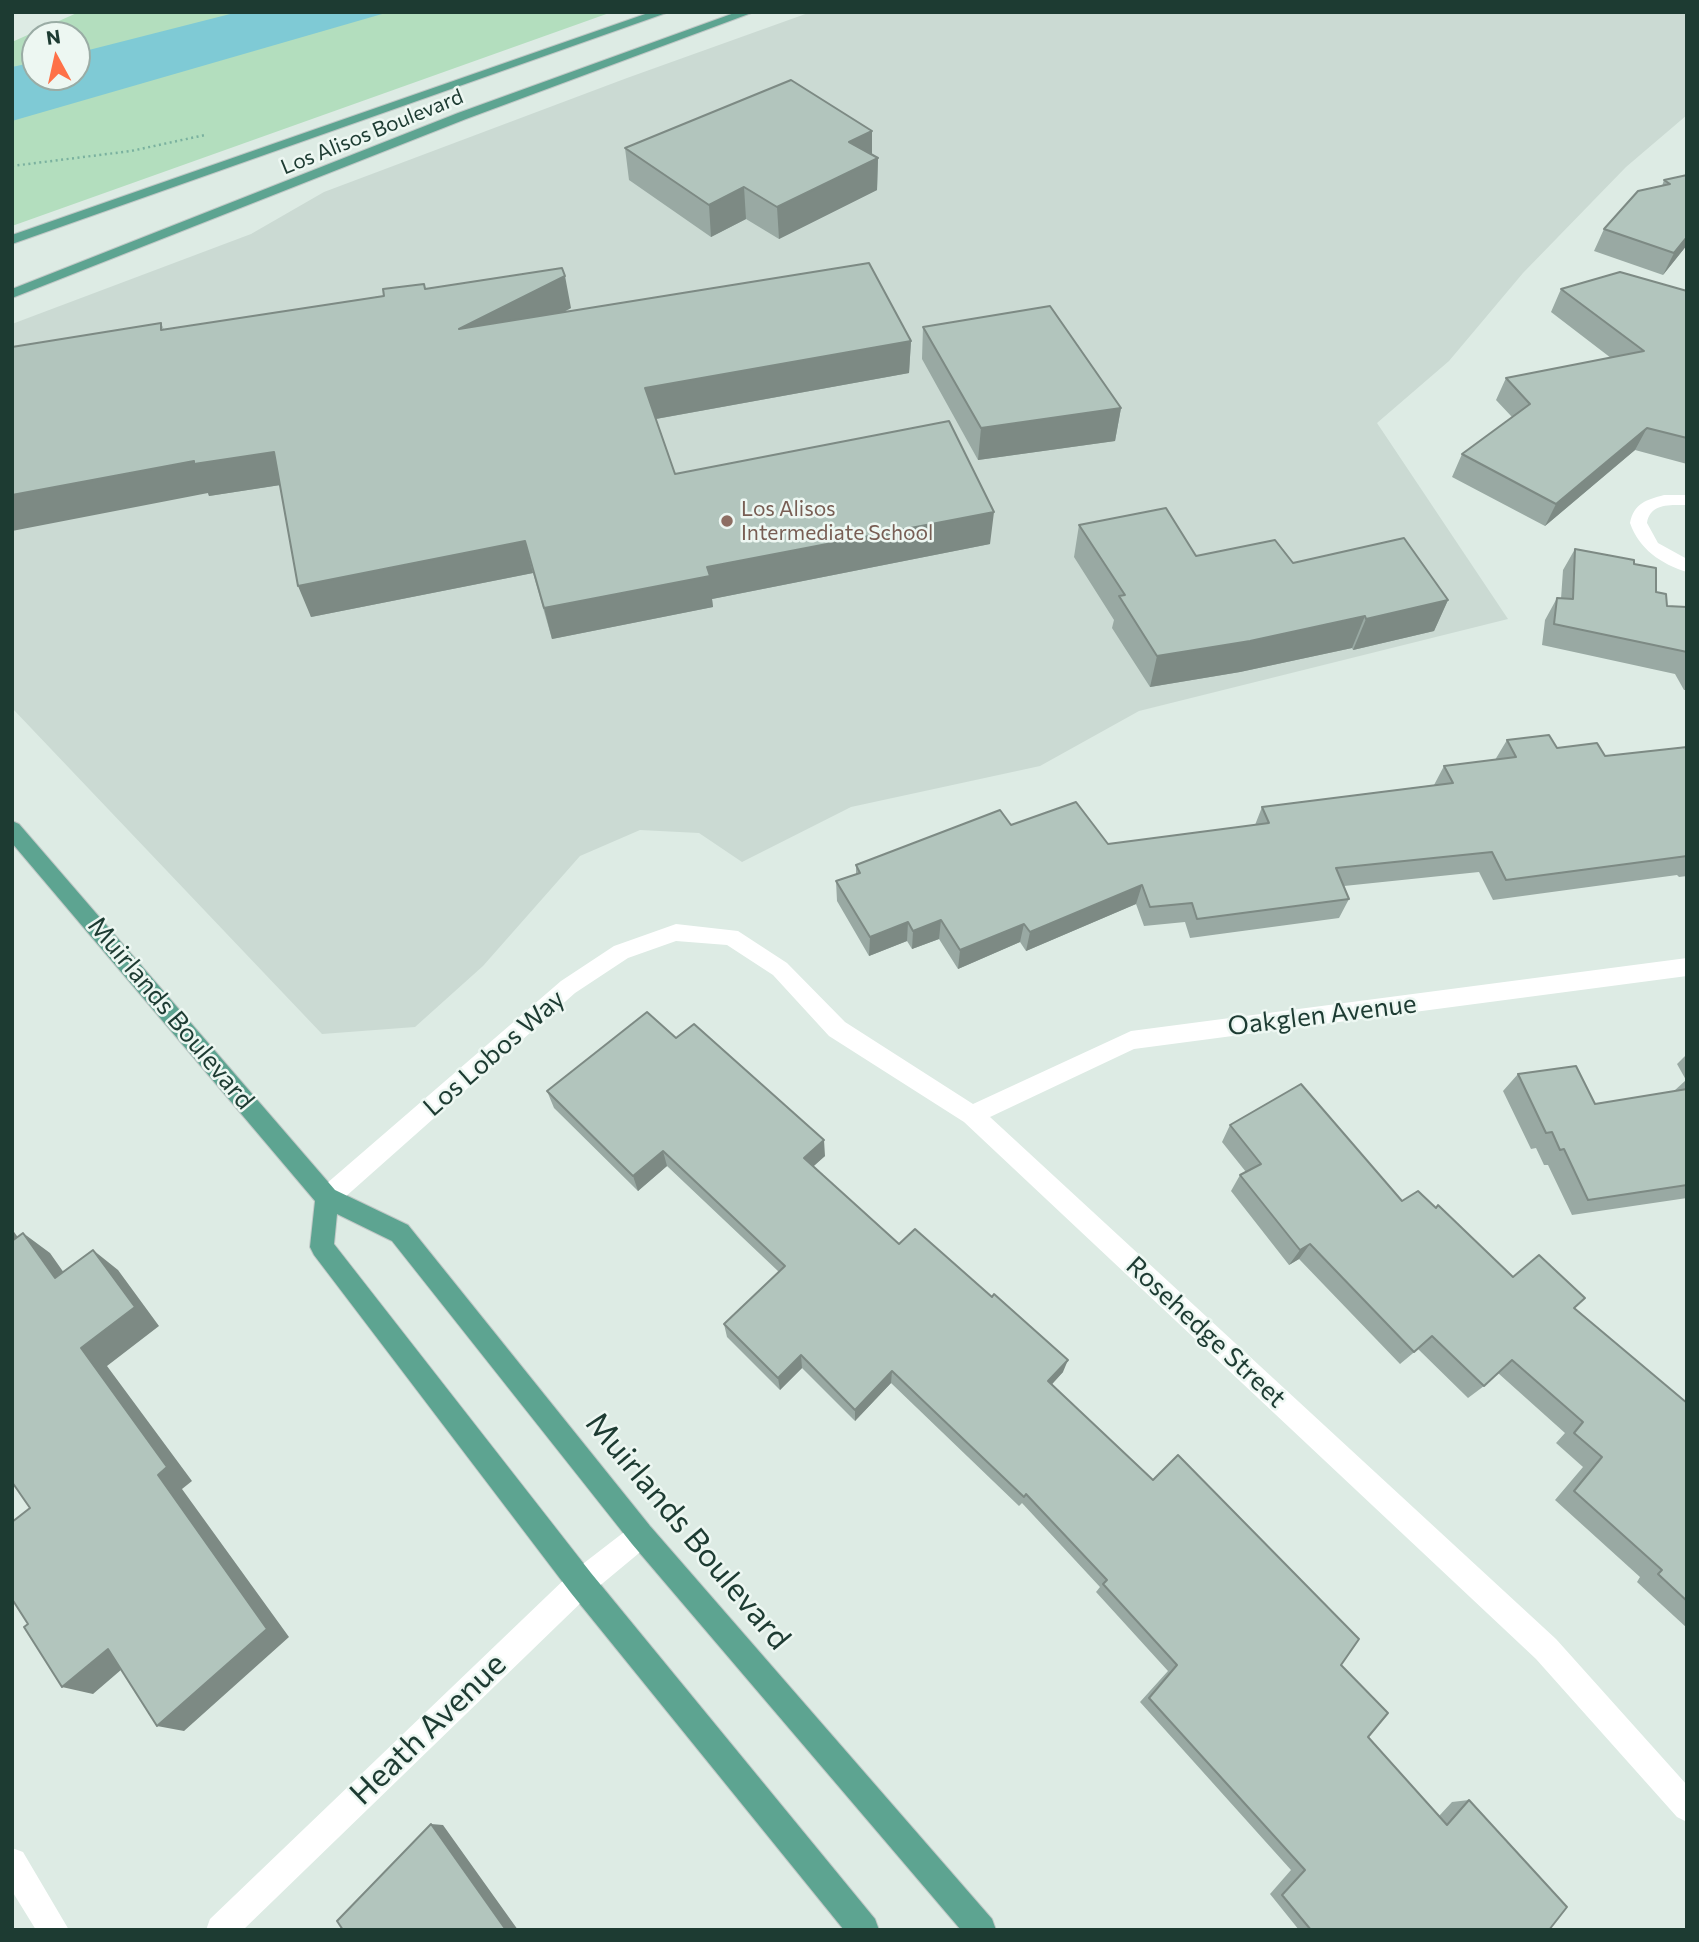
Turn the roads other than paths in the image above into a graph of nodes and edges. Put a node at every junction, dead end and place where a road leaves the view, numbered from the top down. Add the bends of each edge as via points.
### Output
1 (663, 12) edge
2 (748, 12) edge
3 (12, 240) edge
4 (12, 294) edge
5 (1687, 500) edge
6 (1687, 566) edge
7 (12, 829) edge
8 (676, 932) joint
9 (1687, 967) edge
10 (972, 1115) junction
11 (327, 1198) junction
12 (641, 1535) junction
13 (581, 1583) junction
14 (1687, 1807) edge
15 (12, 1863) edge
16 (54, 1930) edge
17 (221, 1930) edge
18 (864, 1930) edge
19 (981, 1930) edge

1 - 3 main road, Los Alisos Boulevard
2 - 4 main road, Los Alisos Boulevard via 461,116
5 - 6 street via 1655,502 1642,510 1637,522 1640,536 1652,550
7 - 11 main road, Muirlands Boulevard
8 - 10 street, Rosehedge Street via 731,937 780,969 837,1029
8 - 11 street, Los Lobos Way via 621,951 568,987
9 - 10 street, Oakglen Avenue via 1131,1040
10 - 14 street, Rosehedge Street via 1546,1649
11 - 12 main road, Muirlands Boulevard via 400,1233
11 - 13 main road via 322,1248
12 - 13 street, Heath Avenue
12 - 19 main road, Muirlands Boulevard
13 - 17 street, Heath Avenue
13 - 18 main road
15 - 16 street

